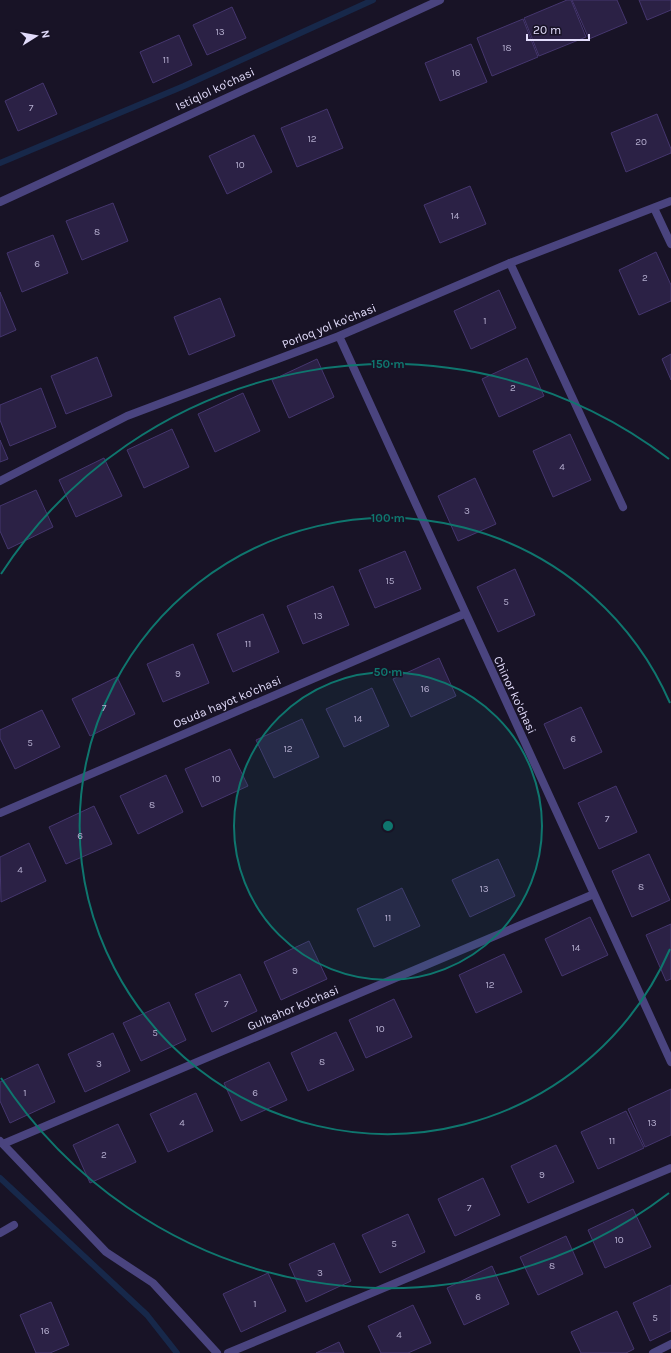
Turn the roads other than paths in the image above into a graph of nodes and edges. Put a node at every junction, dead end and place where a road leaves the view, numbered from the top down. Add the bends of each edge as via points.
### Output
1 (440, 0) edge
2 (671, 201) edge
3 (0, 202) edge
4 (654, 208) junction
5 (671, 244) edge
6 (510, 263) junction
7 (339, 336) junction
8 (0, 481) edge
9 (623, 507) dead end
10 (464, 614) junction
11 (0, 813) edge
12 (594, 894) junction
13 (671, 1062) edge
14 (1, 1143) edge
15 (671, 1168) edge
16 (14, 1225) dead end
17 (0, 1233) edge
18 (671, 1344) edge
19 (218, 1353) edge
20 (228, 1353) edge
21 (653, 1353) edge

1 - 3 street, Istiqlol ko'chasi
2 - 4 street, Porloq yol ko'chasi
4 - 5 street
4 - 6 street, Porloq yol ko'chasi
6 - 7 street, Porloq yol ko'chasi
6 - 9 street
7 - 8 street, Porloq yol ko'chasi via 127,416
7 - 10 street, Chinor ko'chasi
10 - 11 street, Osuda hayot ko'chasi
10 - 12 street, Chinor ko'chasi
12 - 13 street, Chinor ko'chasi
12 - 14 street, Gulbahor ko'chasi
14 - 19 street via 106,1252 153,1284
15 - 20 street
16 - 17 street
18 - 21 street

